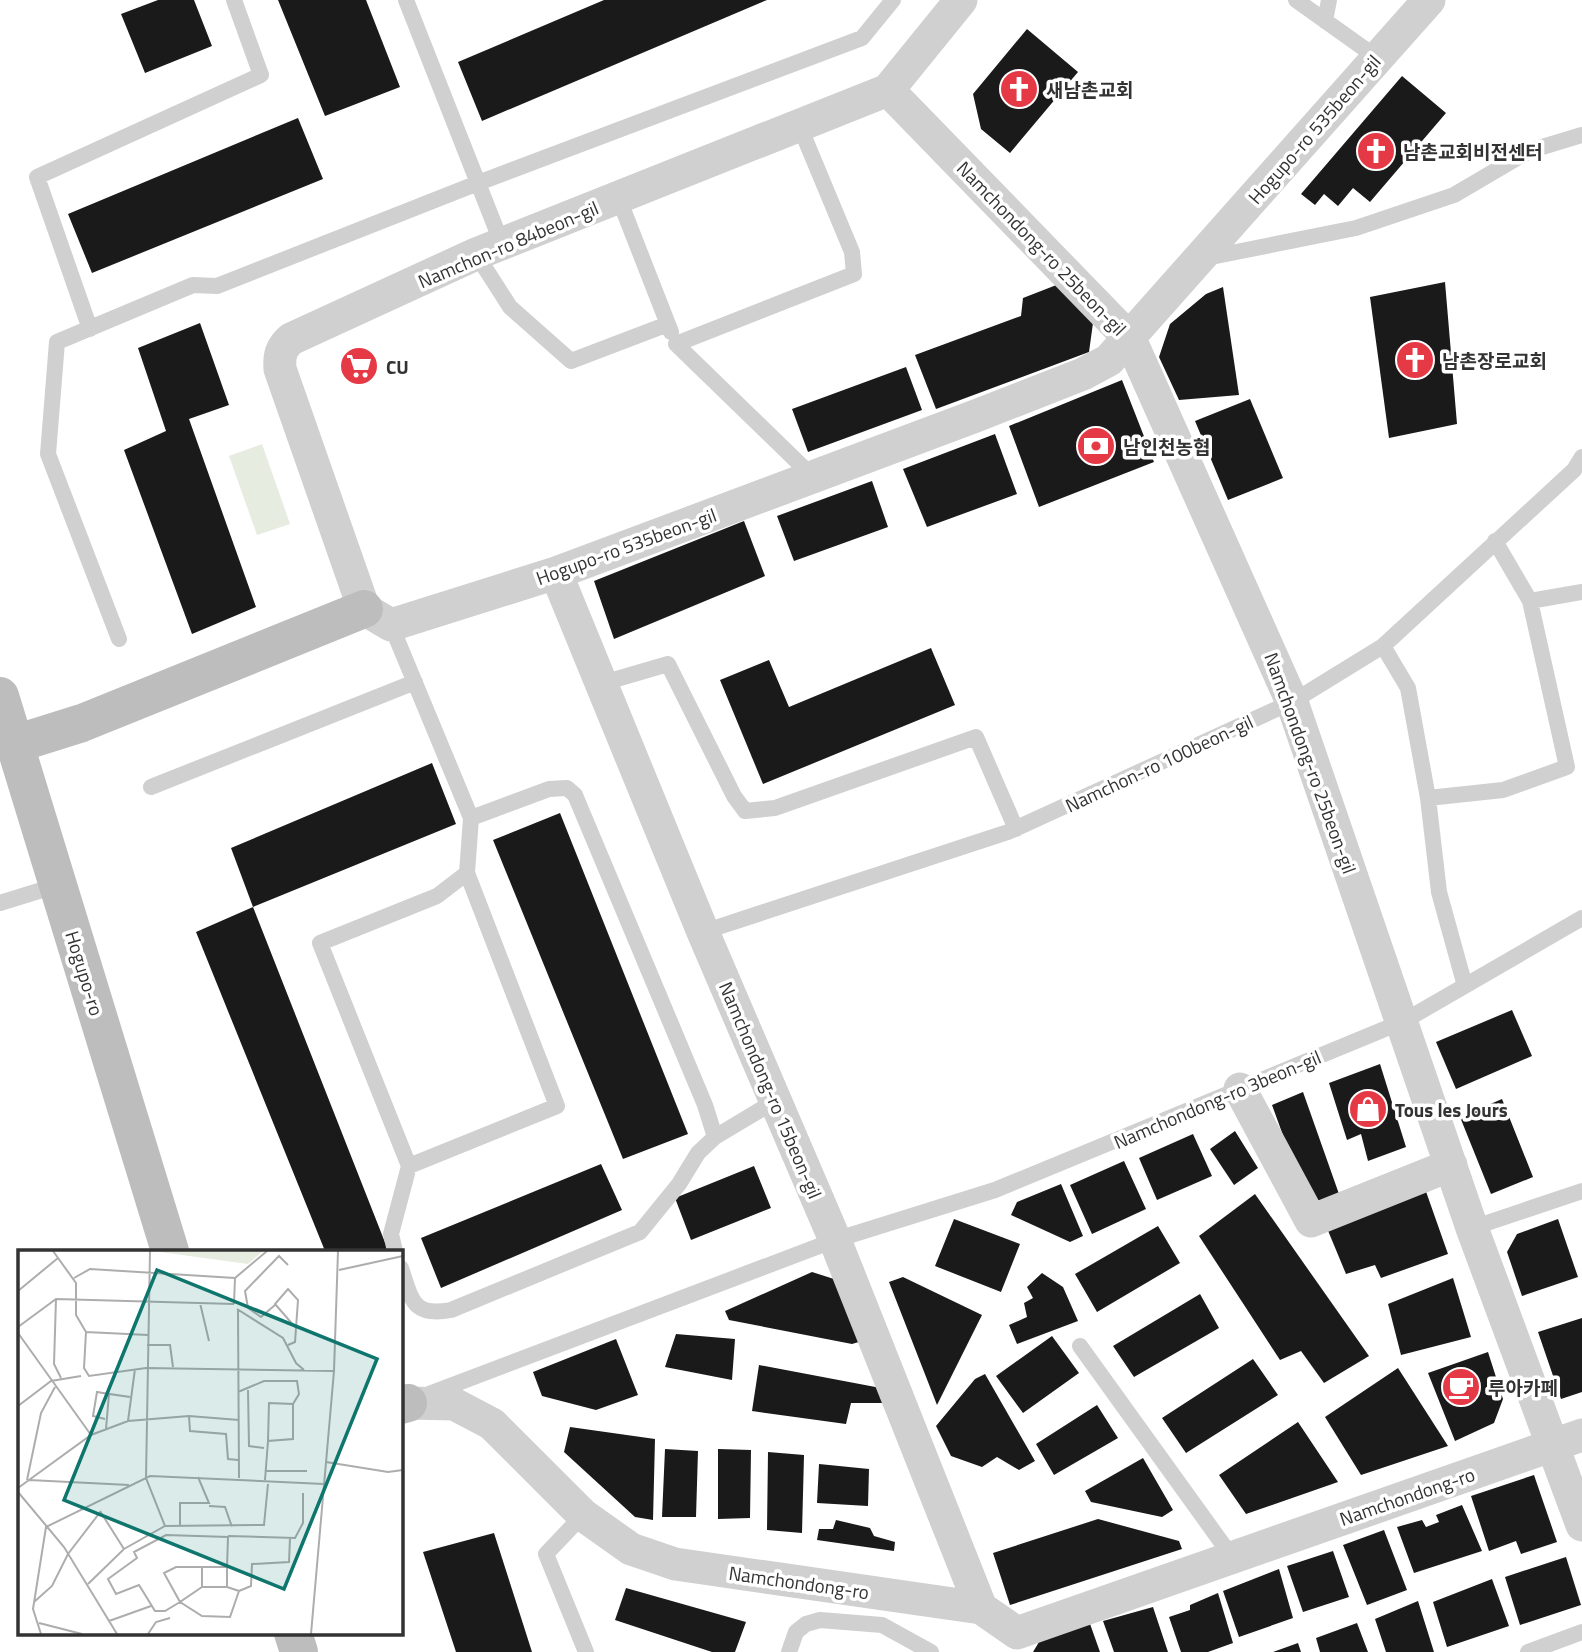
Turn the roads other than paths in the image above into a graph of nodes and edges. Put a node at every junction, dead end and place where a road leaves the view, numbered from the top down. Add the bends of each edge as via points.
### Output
1 (234, 0) edge
2 (406, 0) edge
3 (893, 0) edge
4 (961, 0) edge
5 (1296, 0) edge
6 (1329, 0) edge
7 (1429, 0) edge
8 (1325, 21) junction
9 (1376, 57) junction
10 (888, 90) junction
11 (800, 127) junction
12 (1582, 135) edge
13 (478, 183) junction
14 (619, 199) junction
15 (489, 249) junction
16 (1200, 259) junction
17 (668, 324) junction
18 (90, 329) junction
19 (1130, 339) junction
20 (676, 344) junction
21 (1579, 467) edge
22 (812, 476) junction
23 (1496, 541) junction
24 (556, 573) junction
25 (1582, 593) edge
26 (1531, 601) junction
27 (377, 617) junction
28 (119, 639) dead end
29 (1383, 646) junction
30 (415, 682) junction
31 (603, 683) junction
32 (0, 696) edge
33 (1292, 702) junction
34 (15, 744) junction
35 (1574, 765) edge
36 (151, 787) dead end
37 (1428, 798) junction
38 (471, 818) junction
39 (1016, 829) junction
40 (467, 873) junction
41 (58, 885) junction
42 (0, 903) edge
43 (1582, 918) edge
44 (703, 932) junction
45 (1465, 986) junction
46 (1404, 1021) junction
47 (1240, 1089) junction
48 (775, 1101) junction
49 (715, 1138) junction
50 (1451, 1165) junction
51 (408, 1166) junction
52 (1582, 1191) edge
53 (1472, 1228) junction
54 (835, 1240) junction
55 (170, 1250) edge
56 (395, 1250) edge
57 (402, 1271) edge
58 (1080, 1346) dead end
59 (404, 1404) edge
60 (1567, 1440) edge
61 (583, 1515) junction
62 (1582, 1525) edge
63 (1232, 1557) junction
64 (981, 1608) junction
65 (1582, 1632) edge
66 (293, 1634) edge
67 (1020, 1642) edge
68 (589, 1650) edge
69 (299, 1652) edge
70 (789, 1652) edge
71 (931, 1652) edge
72 (1528, 1652) edge

1 - 18 lane via 261,75 37,177
2 - 13 lane
3 - 13 lane via 862,38
4 - 10 street, Namchon-ro 84beon-gil
5 - 8 lane
6 - 8 lane
7 - 9 street, Hogupo-ro 535beon-gil
8 - 9 lane
9 - 16 street, Hogupo-ro 535beon-gil
10 - 11 street, Namchon-ro 84beon-gil
10 - 19 street, Namchondong-ro 25beon-gil
11 - 14 street, Namchon-ro 84beon-gil
11 - 20 lane via 852,252 854,274
12 - 16 lane via 1529,151 1454,195 1356,228
13 - 15 lane
13 - 18 lane via 216,286 193,285
14 - 15 street, Namchon-ro 84beon-gil
14 - 17 lane
15 - 17 lane via 510,307 571,361
15 - 27 street, Namchon-ro 84beon-gil via 291,340 279,356 288,395
16 - 19 street, Hogupo-ro 535beon-gil
17 - 20 lane
18 - 28 lane via 57,342 48,454
19 - 22 street, Hogupo-ro 535beon-gil via 1108,360 1083,374
19 - 33 street, Namchondong-ro 25beon-gil
20 - 22 lane
21 - 23 lane, Namchon-ro 100beon-gil
22 - 24 street, Hogupo-ro 535beon-gil
23 - 26 lane
23 - 29 lane, Namchon-ro 100beon-gil
24 - 27 street, Hogupo-ro 535beon-gil
24 - 31 street, Namchondong-ro 15beon-gil
25 - 26 lane
26 - 35 lane
27 - 30 lane
27 - 34 main road, Hogupo-ro 535beon-gil
29 - 33 lane, Namchon-ro 100beon-gil
29 - 37 lane via 1408,688
30 - 36 lane
30 - 38 lane
31 - 39 lane via 668,664 734,796 746,811 775,808 976,737
31 - 44 street, Namchondong-ro 15beon-gil
32 - 34 main road, Hogupo-ro
33 - 39 lane, Namchon-ro 100beon-gil
33 - 46 street, Namchondong-ro 25beon-gil
34 - 41 main road, Hogupo-ro
35 - 37 lane via 1503,790
37 - 45 lane via 1439,892
38 - 40 lane
38 - 49 lane via 549,789 567,788 575,795
39 - 44 lane, Namchon-ro 100beon-gil
40 - 51 lane via 437,896 320,943
40 - 51 lane via 557,1106
41 - 42 lane
41 - 55 main road, Hogupo-ro
43 - 45 lane, Namchondong-ro 3beon-gil
44 - 48 street, Namchondong-ro 15beon-gil
45 - 46 lane, Namchondong-ro 3beon-gil
46 - 47 lane, Namchondong-ro 3beon-gil
46 - 50 street, Namchondong-ro 25beon-gil
47 - 50 street via 1311,1221
47 - 54 lane, Namchondong-ro 3beon-gil via 995,1190
48 - 49 lane
48 - 54 street, Namchondong-ro 15beon-gil
49 - 57 lane via 698,1153 640,1232 451,1310 424,1312 415,1304
50 - 53 street, Namchondong-ro 25beon-gil
51 - 56 lane via 391,1234
52 - 53 lane
53 - 60 street, Namchondong-ro 25beon-gil
54 - 59 lane, Namchondong-ro 3beon-gil
54 - 64 street, Namchondong-ro 15beon-gil
58 - 63 lane
59 - 61 street, Namchondong-ro via 454,1404 492,1424
60 - 62 street, Namchondong-ro 25beon-gil
60 - 63 street, Namchondong-ro
61 - 64 street, Namchondong-ro via 631,1549 675,1564
61 - 68 lane via 546,1555
63 - 67 street, Namchondong-ro
64 - 67 street, Namchondong-ro
65 - 72 lane
66 - 69 main road
70 - 71 lane via 796,1633 806,1623 820,1620 882,1625

